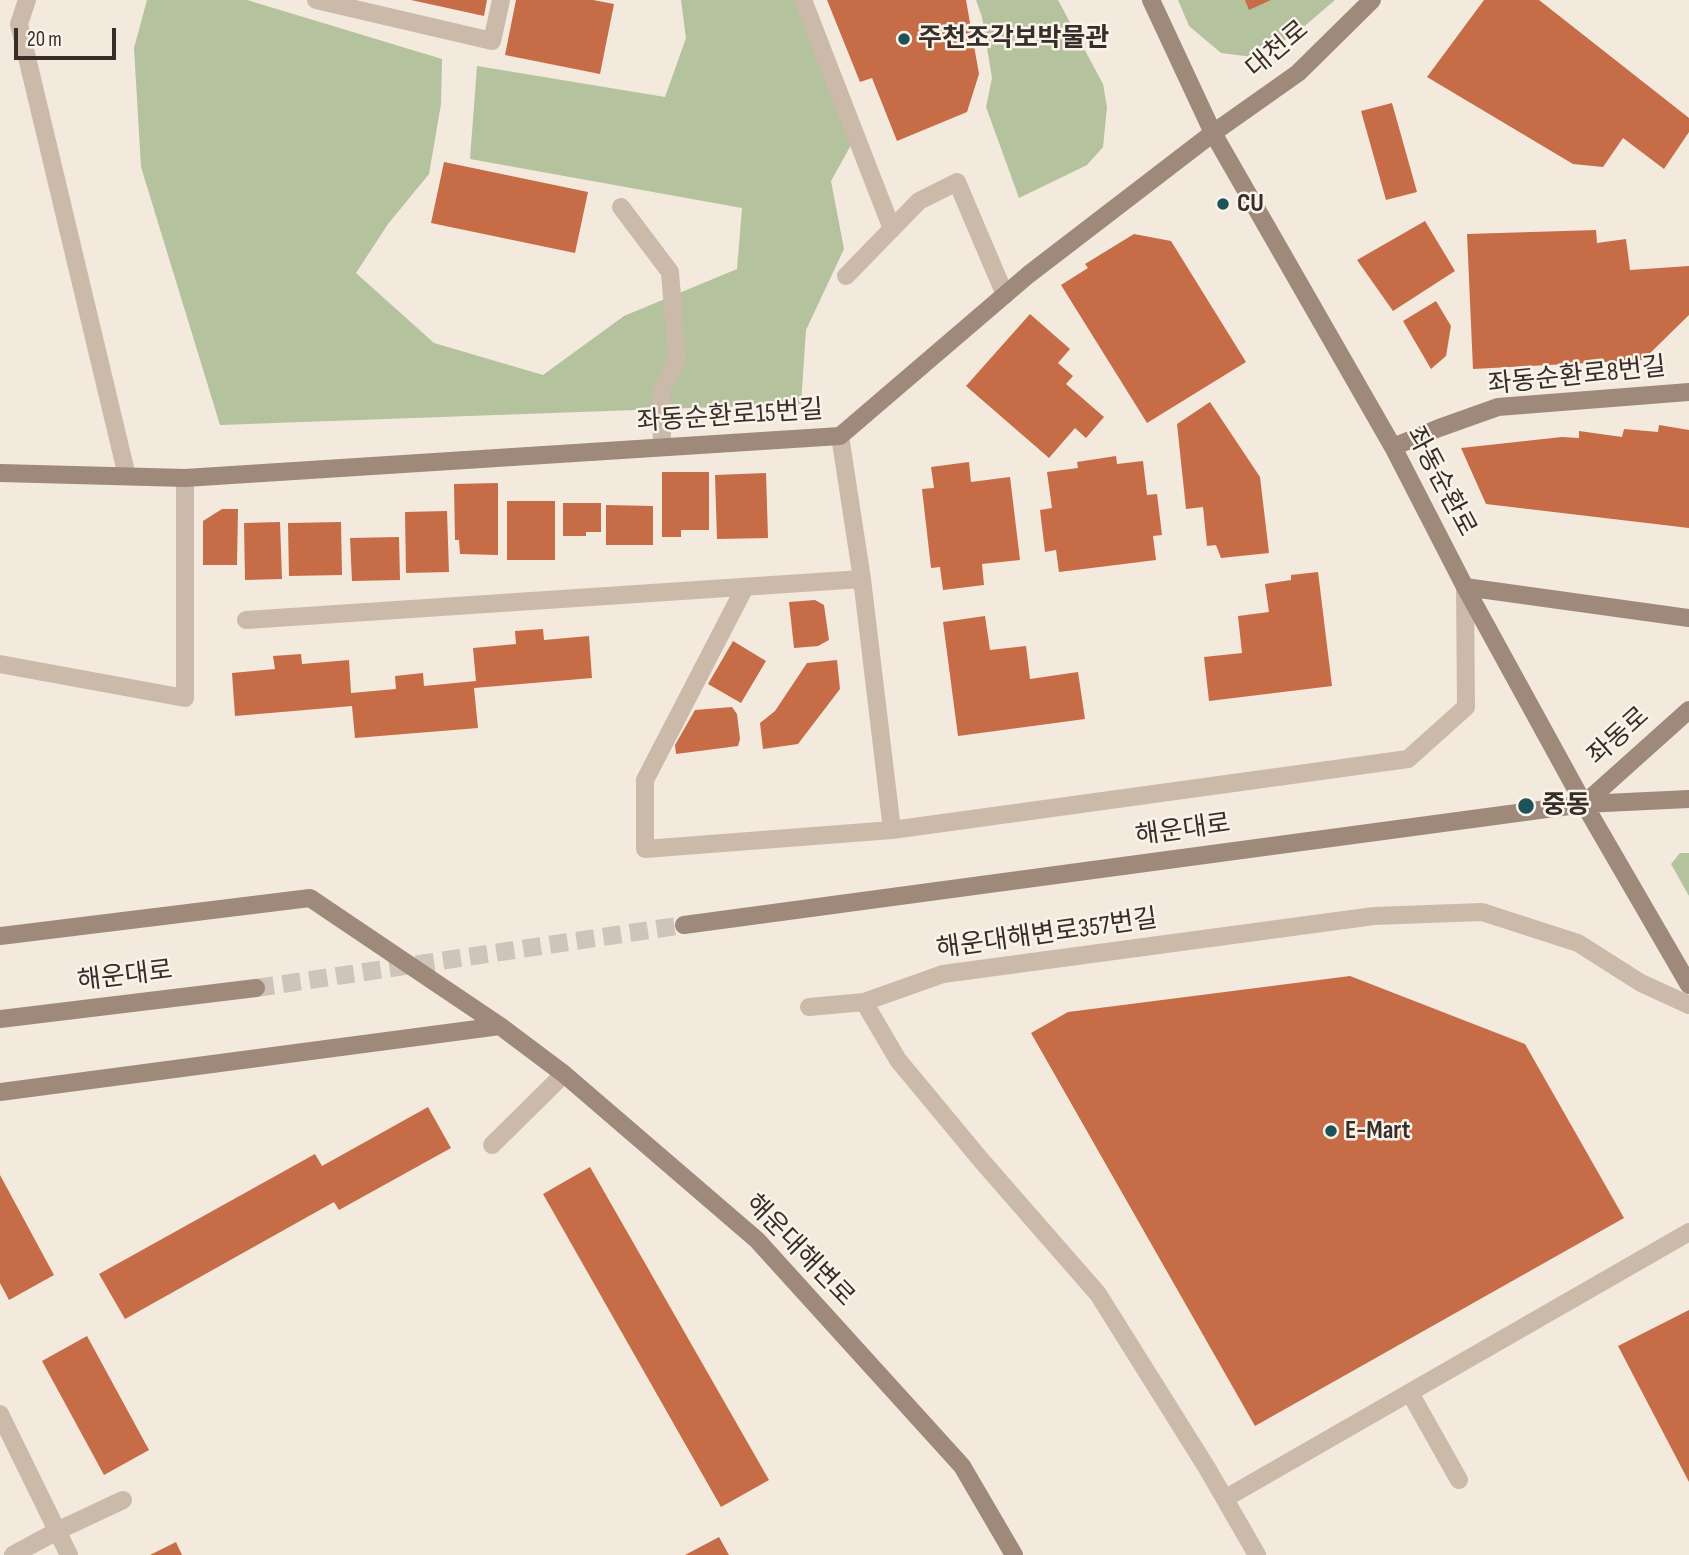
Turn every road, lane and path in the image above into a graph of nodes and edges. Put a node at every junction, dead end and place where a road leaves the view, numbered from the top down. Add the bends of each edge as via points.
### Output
1 (27, 0) edge
2 (316, 0) edge
3 (501, 0) edge
4 (803, 0) edge
5 (1151, 0) edge
6 (1372, 0) edge
7 (1213, 133) junction
8 (621, 207) dead end
9 (892, 229) junction
10 (846, 276) dead end
11 (1005, 295) junction
12 (1689, 392) edge
13 (841, 436) junction
14 (662, 447) junction
15 (1393, 447) junction
16 (0, 473) edge
17 (127, 476) junction
18 (185, 478) junction
19 (862, 579) junction
20 (745, 587) junction
21 (1465, 587) junction
22 (1689, 618) edge
23 (246, 620) dead end
24 (0, 664) edge
25 (1689, 710) edge
26 (1689, 799) edge
27 (1584, 804) junction
28 (892, 830) junction
29 (684, 925) tunnel mouth
30 (0, 936) edge
31 (1689, 985) edge
32 (256, 988) tunnel mouth
33 (864, 1002) junction
34 (1689, 1005) edge
35 (809, 1007) dead end
36 (0, 1019) edge
37 (500, 1026) junction
38 (564, 1074) junction
39 (0, 1092) edge
40 (492, 1145) dead end
41 (1689, 1231) edge
42 (1410, 1393) junction
43 (0, 1414) edge
44 (1459, 1480) dead end
45 (1226, 1498) junction
46 (123, 1500) dead end
47 (57, 1531) junction
48 (13, 1555) edge
49 (69, 1555) edge
50 (1014, 1555) edge
51 (1257, 1555) edge

1 - 17 street via 19,24
2 - 3 street via 492,41
4 - 9 street
5 - 7 street, 좌동순환로
6 - 7 street, 대천로 via 1298,73
7 - 11 street, 좌동순환로15번길
7 - 15 street, 좌동순환로
8 - 14 street via 670,272 677,360 661,391
9 - 10 street
9 - 11 street via 919,201 957,182
11 - 13 street, 좌동순환로15번길
12 - 15 street, 좌동순환로8번길 via 1498,407
13 - 14 street, 좌동순환로15번길
13 - 19 street
14 - 18 street, 좌동순환로15번길
15 - 21 street, 좌동순환로
16 - 17 street, 좌동순환로15번길
17 - 18 street, 좌동순환로15번길
18 - 24 street via 185,698
19 - 20 street
19 - 28 street
20 - 23 street
20 - 28 street via 645,780 645,849
21 - 22 street
21 - 27 street, 좌동순환로
21 - 28 street via 1466,707 1408,759
25 - 27 street, 좌동로
26 - 27 street, 해운대로
27 - 29 street, 해운대로
27 - 31 street, 좌동순환로
30 - 37 street, 해운대해변로 via 310,898
32 - 36 street, 해운대로
33 - 34 street, 해운대해변로357번길 via 943,974 1374,916 1482,912 1578,943
33 - 35 street, 해운대해변로357번길
33 - 45 street via 898,1060 1098,1294
37 - 38 street, 해운대해변로
37 - 39 street
38 - 40 street
38 - 50 street, 해운대해변로 via 757,1240 962,1466
41 - 42 street
42 - 44 street
42 - 45 street
43 - 47 street
45 - 51 street
46 - 47 street
47 - 48 street
47 - 49 street

